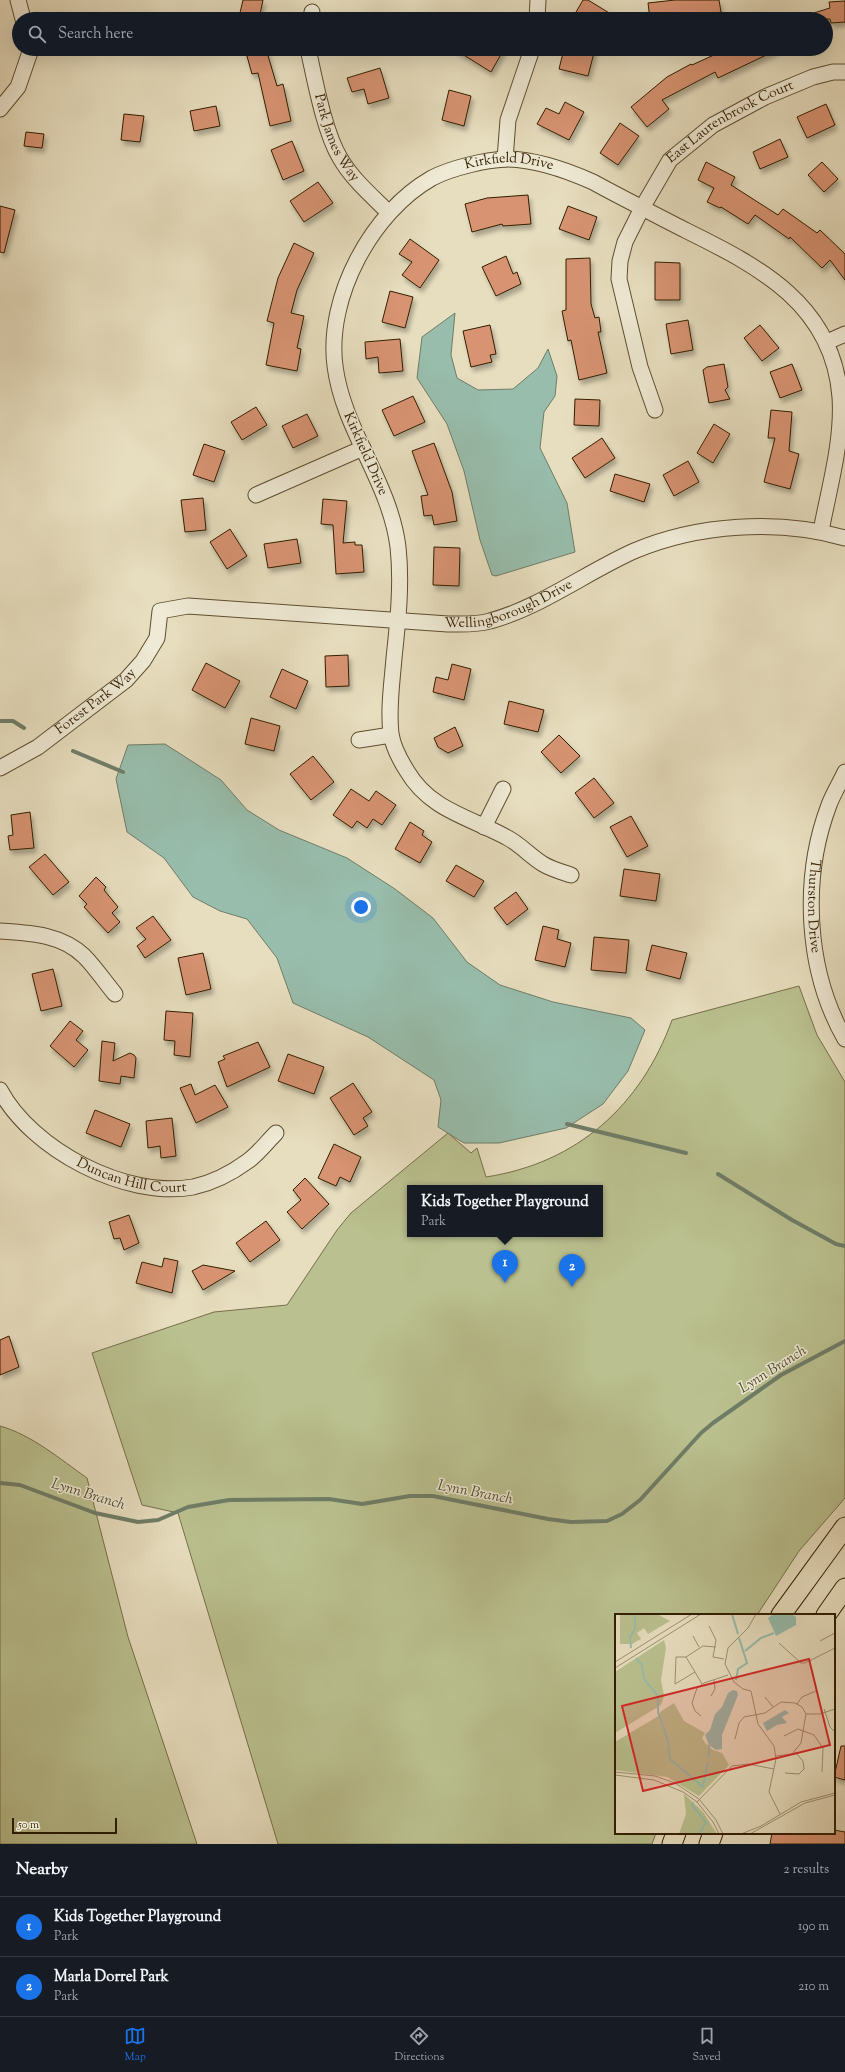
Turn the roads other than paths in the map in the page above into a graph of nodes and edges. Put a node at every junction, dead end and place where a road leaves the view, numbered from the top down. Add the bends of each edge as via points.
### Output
1 (18, 0) edge
2 (538, 0) edge
3 (21, 12) edge
4 (538, 12) edge
5 (29, 56) edge
6 (310, 56) edge
7 (530, 56) edge
8 (845, 72) edge
9 (0, 109) edge
10 (505, 159) junction
11 (642, 208) junction
12 (388, 213) junction
13 (845, 334) edge
14 (827, 342) junction
15 (655, 410) dead end
16 (363, 448) junction
17 (256, 495) dead end
18 (821, 531) junction
19 (845, 538) edge
20 (160, 611) joint
21 (397, 620) junction
22 (391, 735) junction
23 (359, 740) dead end
24 (0, 768) edge
25 (845, 772) edge
26 (503, 790) dead end
27 (484, 828) junction
28 (571, 875) dead end
29 (0, 930) edge
30 (115, 994) dead end
31 (845, 1039) edge
32 (0, 1090) edge
33 (276, 1132) dead end
34 (845, 1527) edge
35 (845, 1588) edge
36 (782, 1614) edge
37 (827, 1614) edge
38 (676, 1834) edge
39 (714, 1834) edge
40 (672, 1844) edge
41 (709, 1844) edge

1 - 3 street
2 - 4 street
5 - 9 street via 18,87
6 - 12 street, Park James Way via 321,103 339,157 355,179
7 - 10 street via 508,120
8 - 11 street, East Laurenbrook Court via 813,77 765,97 713,125 670,160
10 - 11 street, Kirkfield Drive via 532,162 567,171
10 - 12 street, Kirkfield Drive via 470,164 433,177
11 - 14 street, Kirkfield Drive via 759,269 775,280 804,309
11 - 15 street, East Laurenbrook Court via 625,242 619,279 640,367
12 - 16 street, Kirkfield Drive via 357,258 344,292 335,336 334,362 337,383
13 - 14 street
14 - 18 street, Kirkfield Drive via 837,377 840,417
16 - 17 street
16 - 21 street, Kirkfield Drive via 389,507 396,534 399,562
18 - 19 street, Wellingborough Drive
18 - 21 street, Wellingborough Drive via 766,527 727,528 682,536 635,551 516,612 489,621 448,624
20 - 21 street, Wellingborough Drive via 188,606
20 - 24 street, Forest Park Way via 157,638 143,661 126,680 38,747
21 - 22 street, Kirkfield Drive via 391,690
22 - 23 street
22 - 27 street via 398,754 415,784 431,799
25 - 31 street, Thurston Drive via 829,805 817,848 812,928 823,987 832,1017
26 - 27 street
27 - 28 street via 518,844 543,864
29 - 30 street via 60,940 84,955
32 - 33 street, Duncan Hill Court via 12,1108 49,1143 106,1176 138,1186 168,1189 194,1187 222,1177 249,1161
34 - 36 main road
35 - 37 main road
38 - 40 main road
39 - 41 main road

